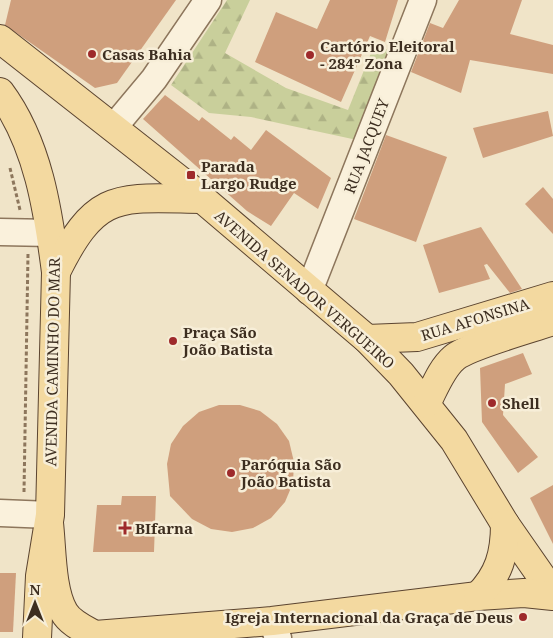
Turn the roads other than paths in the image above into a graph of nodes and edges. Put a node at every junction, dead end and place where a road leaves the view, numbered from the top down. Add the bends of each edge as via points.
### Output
1 (208, 0) edge
2 (423, 0) edge
3 (0, 38) edge
4 (0, 92) edge
5 (113, 128) junction
6 (203, 199) junction
7 (0, 232) edge
8 (39, 239) junction
9 (56, 272) junction
10 (309, 291) junction
11 (553, 296) edge
12 (553, 321) edge
13 (367, 339) junction
14 (426, 404) junction
15 (0, 513) edge
16 (49, 519) junction
17 (505, 524) junction
18 (553, 595) edge
19 (478, 596) junction
20 (275, 630) edge
21 (93, 636) edge
22 (37, 638) edge

1 - 5 street via 154,79
2 - 10 street, RUA JACQUEY
3 - 5 main road, AVENIDA SENADOR VERGUEIRO
4 - 8 main road, AVENIDA CAMINHO DO MAR via 24,133 42,188
5 - 6 main road, AVENIDA SENADOR VERGUEIRO
6 - 9 main road via 143,199 110,204 82,226
6 - 10 main road, AVENIDA SENADOR VERGUEIRO
7 - 8 street
8 - 9 main road, AVENIDA CAMINHO DO MAR
9 - 16 main road, AVENIDA CAMINHO DO MAR
10 - 13 main road, AVENIDA SENADOR VERGUEIRO
11 - 13 main road, RUA AFONSINA via 417,337
12 - 14 main road, RUA AFONSINA via 455,357 445,368
13 - 14 main road, AVENIDA SENADOR VERGUEIRO
14 - 17 main road, AVENIDA SENADOR VERGUEIRO via 454,440
15 - 16 street
16 - 21 main road, AVENIDA CAMINHO DO MAR via 57,591 64,612
16 - 22 main road, AVENIDA CAMINHO DO MAR via 40,576
17 - 18 main road, AVENIDA SENADOR VERGUEIRO
17 - 19 main road via 505,542 498,572
18 - 19 main road
19 - 20 main road
20 - 21 main road

